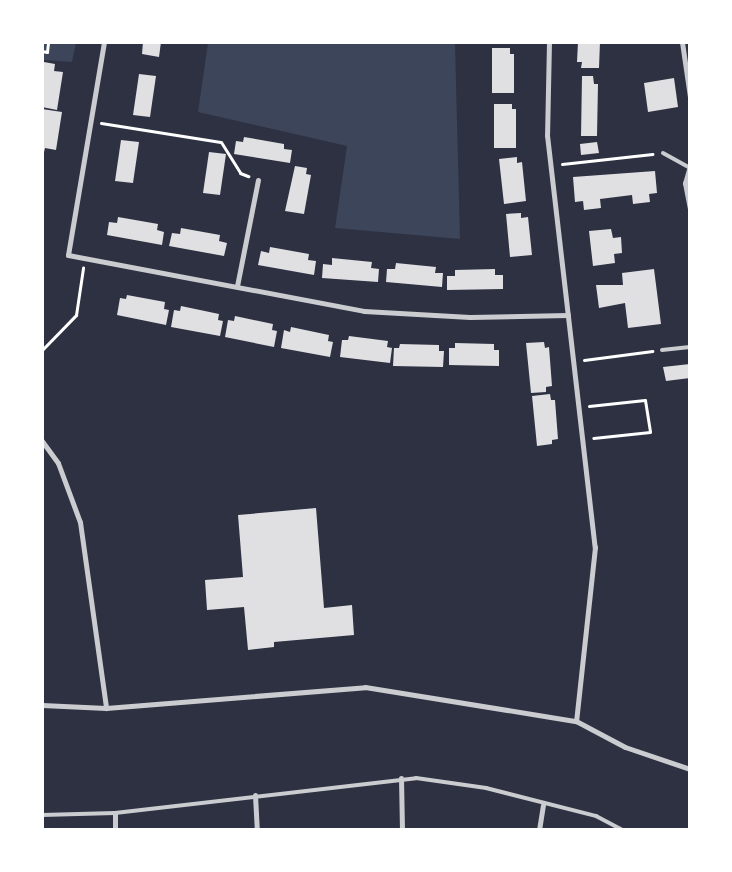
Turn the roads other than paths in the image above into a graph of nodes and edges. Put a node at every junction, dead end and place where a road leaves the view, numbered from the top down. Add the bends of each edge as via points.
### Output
1 (104, 42) edge
2 (549, 42) edge
3 (682, 42) edge
4 (690, 97) edge
5 (663, 153) road end
6 (689, 166) edge
7 (258, 180) road end
8 (690, 209) edge
9 (237, 286) junction
10 (568, 315) junction
11 (690, 347) edge
12 (662, 350) road end
13 (42, 441) edge
14 (42, 705) edge
15 (106, 708) junction
16 (576, 721) junction
17 (690, 769) edge
18 (401, 778) junction
19 (255, 795) junction
20 (543, 805) junction
21 (115, 813) junction
22 (42, 815) edge
23 (115, 830) edge
24 (257, 830) edge
25 (402, 830) edge
26 (539, 830) edge
27 (622, 830) edge

1 - 9 street via 68,255
2 - 10 street via 547,135
3 - 4 street
5 - 6 lane
6 - 8 street via 685,184
7 - 9 street
9 - 10 street via 364,311 470,317
10 - 16 street via 595,547
11 - 12 lane
13 - 15 street via 58,463 80,522
14 - 15 street
15 - 16 street via 365,687
16 - 17 street via 625,747
18 - 19 lane
18 - 20 lane via 486,788
18 - 25 street
19 - 21 lane
19 - 24 street
20 - 26 street
20 - 27 lane via 596,816
21 - 22 lane
21 - 23 street

